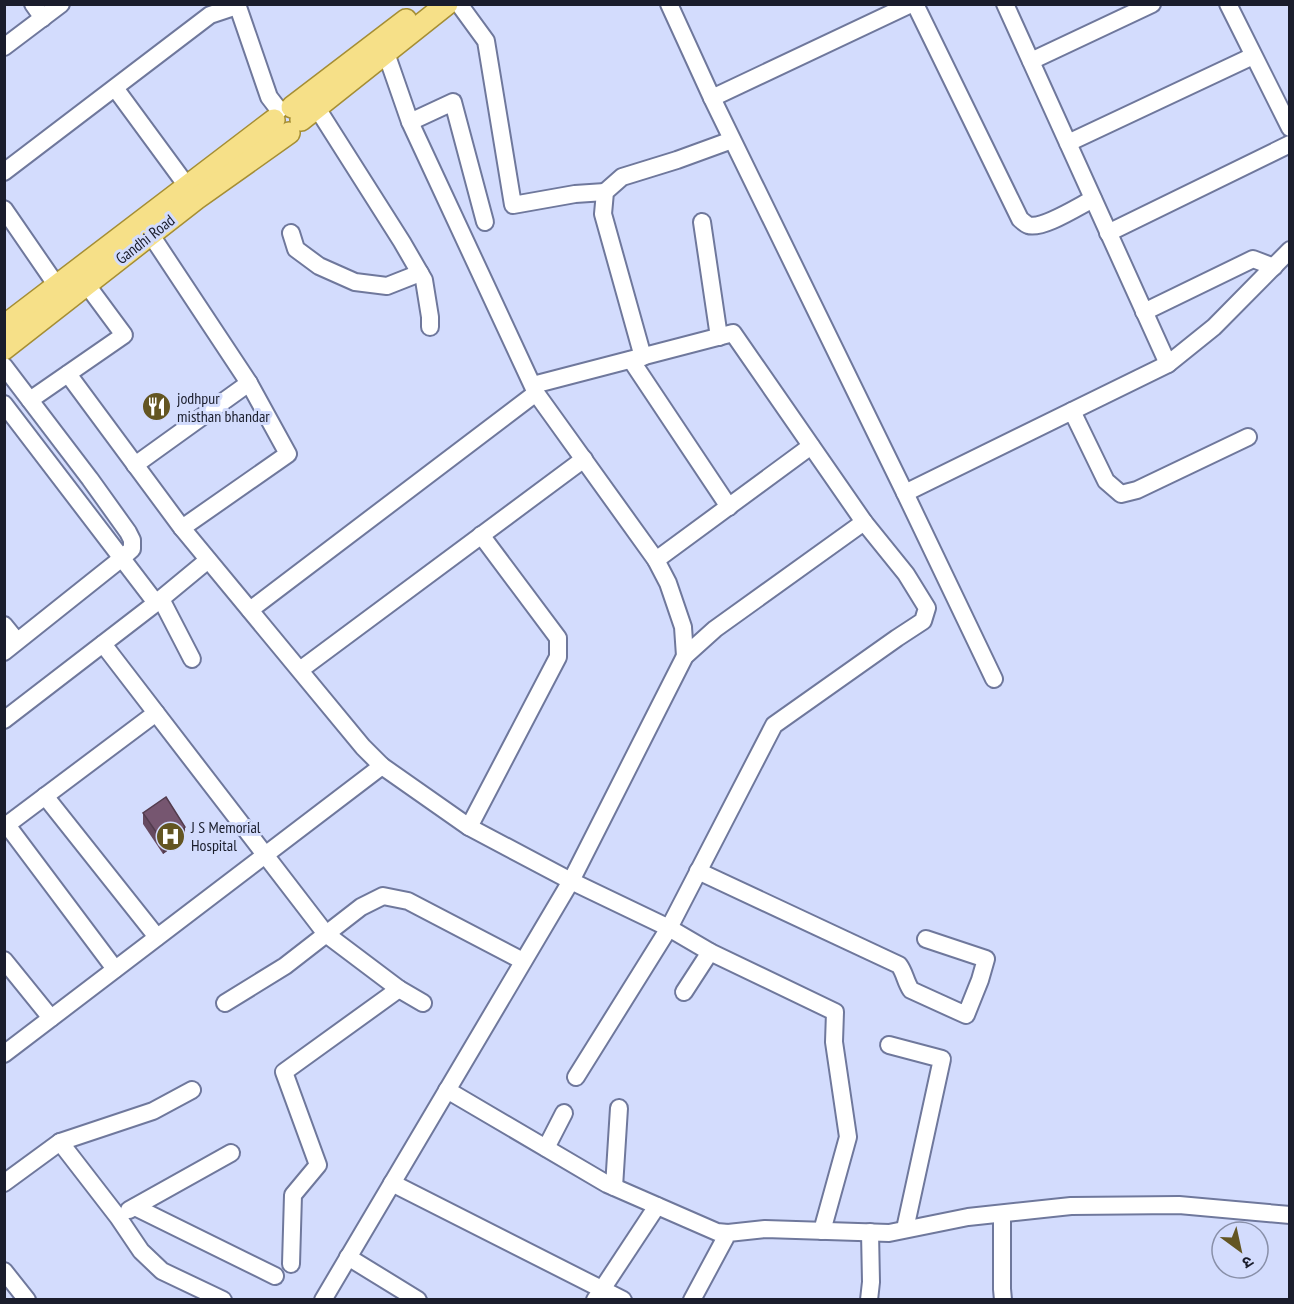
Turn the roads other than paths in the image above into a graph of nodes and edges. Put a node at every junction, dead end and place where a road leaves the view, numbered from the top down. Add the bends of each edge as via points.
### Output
1 (33, 4) edge
2 (61, 4) edge
3 (425, 4) edge
4 (447, 4) edge
5 (459, 4) edge
6 (669, 4) edge
7 (1005, 4) edge
8 (1152, 4) edge
9 (1228, 4) edge
10 (237, 5) edge
11 (905, 6) edge
12 (43, 18) junction
13 (4, 47) edge
14 (386, 53) junction
15 (1253, 56) junction
16 (1031, 62) junction
17 (115, 88) junction
18 (712, 98) junction
19 (292, 117) junction
20 (410, 122) junction
21 (1290, 128) edge
22 (732, 140) junction
23 (1068, 143) junction
24 (1290, 144) edge
25 (4, 172) edge
26 (187, 186) junction
27 (605, 192) junction
28 (1093, 199) junction
29 (4, 209) edge
30 (485, 222) dead end
31 (702, 222) dead end
32 (291, 233) dead end
33 (1108, 233) junction
34 (151, 235) junction
35 (1290, 250) edge
36 (1274, 267) junction
37 (420, 273) junction
38 (87, 285) junction
39 (57, 286) junction
40 (1144, 312) junction
41 (4, 326) edge
42 (430, 327) dead end
43 (719, 337) junction
44 (4, 349) edge
45 (637, 358) junction
46 (1168, 364) junction
47 (4, 366) edge
48 (68, 374) junction
49 (249, 383) junction
50 (535, 389) junction
51 (30, 400) junction
52 (4, 404) edge
53 (1072, 411) junction
54 (1248, 437) dead end
55 (812, 446) junction
56 (584, 459) junction
57 (135, 465) junction
58 (906, 493) junction
59 (729, 507) junction
60 (864, 522) junction
61 (182, 528) junction
62 (481, 536) junction
63 (123, 558) junction
64 (208, 560) junction
65 (656, 560) junction
66 (159, 601) junction
67 (250, 610) junction
68 (4, 625) edge
69 (103, 644) junction
70 (11, 646) edge
71 (685, 656) junction
72 (192, 659) dead end
73 (300, 670) junction
74 (994, 679) dead end
75 (156, 713) junction
76 (4, 720) edge
77 (382, 766) junction
78 (45, 796) junction
79 (6, 826) edge
80 (469, 827) junction
81 (266, 855) junction
82 (698, 871) junction
83 (571, 880) junction
84 (669, 928) junction
85 (326, 934) junction
86 (157, 937) junction
87 (926, 939) dead end
88 (710, 952) junction
89 (4, 960) edge
90 (523, 961) junction
91 (115, 969) junction
92 (399, 989) junction
93 (684, 992) dead end
94 (225, 1003) dead end
95 (423, 1003) dead end
96 (51, 1018) junction
97 (889, 1045) dead end
98 (4, 1054) edge
99 (576, 1077) dead end
100 (192, 1090) dead end
101 (447, 1090) junction
102 (619, 1107) dead end
103 (564, 1113) dead end
104 (60, 1142) junction
105 (546, 1149) junction
106 (231, 1153) dead end
107 (4, 1183) edge
108 (392, 1183) junction
109 (614, 1188) junction
110 (657, 1206) junction
111 (135, 1207) junction
112 (1002, 1214) junction
113 (1290, 1215) edge
114 (118, 1217) junction
115 (905, 1229) junction
116 (822, 1231) junction
117 (870, 1232) junction
118 (728, 1233) junction
119 (348, 1257) junction
120 (291, 1264) dead end
121 (4, 1271) edge
122 (275, 1276) dead end
123 (598, 1294) edge
124 (27, 1299) edge
125 (223, 1299) edge
126 (323, 1299) edge
127 (418, 1299) edge
128 (623, 1299) edge
129 (692, 1299) edge
130 (869, 1299) edge
131 (1003, 1299) edge

1 - 12 street
2 - 12 street
3 - 19 main road, Gandhi Road
4 - 14 main road, Gandhi Road
5 - 27 street via 486,41 513,205
6 - 18 street
7 - 16 street
8 - 16 street
9 - 15 street
10 - 17 street via 210,15
10 - 19 street via 269,97
11 - 18 street
11 - 28 street via 1020,219 1027,225 1037,225
12 - 13 street
14 - 19 main road, Gandhi Road
14 - 20 street
15 - 21 street
15 - 23 street
16 - 23 street
17 - 25 street
17 - 26 street
18 - 22 street
19 - 26 main road, Gandhi Road
19 - 34 main road, Gandhi Road
19 - 37 street via 402,242
20 - 30 street via 453,102
20 - 50 street
22 - 27 street via 622,177
22 - 58 street
23 - 28 street
24 - 33 street
26 - 39 main road, Gandhi Road
27 - 45 street via 603,214
28 - 33 street
29 - 39 street
31 - 43 street
32 - 37 street via 296,249 319,266 355,282 387,286
33 - 40 street
34 - 38 main road, Gandhi Road
34 - 49 street
35 - 36 street
36 - 40 street via 1253,260
36 - 46 street via 1214,327
37 - 42 street
38 - 44 main road, Gandhi Road
38 - 48 street via 124,335
39 - 41 main road, Gandhi Road
40 - 46 street
43 - 45 street
43 - 55 street via 733,333
45 - 50 street
45 - 59 street
46 - 53 street
47 - 51 street
48 - 51 street
48 - 57 street
49 - 57 street
49 - 61 street via 288,454
50 - 56 street
50 - 67 street
51 - 63 street via 128,532 132,549
52 - 63 street
53 - 54 street via 1106,481 1121,494
53 - 58 street
55 - 59 street
55 - 60 street
56 - 62 street
56 - 65 street
57 - 61 street
58 - 74 street
59 - 65 street
60 - 71 street via 716,629
60 - 82 street via 906,574 927,608 923,621 774,725
61 - 64 street
62 - 73 street
62 - 80 street via 558,638 558,657
63 - 66 street
63 - 70 street
64 - 66 street
64 - 67 street
65 - 71 street via 683,627
66 - 69 street
66 - 72 street
67 - 73 street
68 - 70 street
69 - 75 street
69 - 76 street
71 - 83 street
73 - 77 street
75 - 78 street
75 - 81 street
77 - 80 street
77 - 81 street
78 - 79 street
78 - 86 street
79 - 91 street
80 - 83 street
81 - 85 street
81 - 86 street
82 - 84 street
82 - 87 street via 899,965 910,990 966,1015 986,959
83 - 84 street
83 - 90 street
84 - 88 street
84 - 99 street
85 - 90 street via 361,907 383,896 408,901
85 - 92 street
85 - 94 street via 285,966
86 - 91 street
88 - 93 street
88 - 116 street via 836,1012 834,1042 848,1137
89 - 96 street
90 - 101 street
91 - 96 street
92 - 95 street
92 - 120 street via 284,1072 318,1166 293,1195
96 - 98 street
97 - 115 street via 942,1059
100 - 104 street via 153,1111
101 - 105 street
101 - 108 street
102 - 109 street
103 - 105 street
104 - 107 street
104 - 114 street
105 - 109 street
106 - 111 street
108 - 119 street
108 - 123 street
109 - 110 street
110 - 118 street
110 - 123 street
111 - 114 street
111 - 122 street
112 - 113 street via 1071,1206 1179,1205
112 - 115 street
112 - 131 street
114 - 125 street via 141,1251 162,1271
115 - 117 street
116 - 117 street
116 - 118 street via 765,1229
117 - 130 street
118 - 129 street
119 - 126 street
119 - 127 street
121 - 124 street
123 - 128 street

